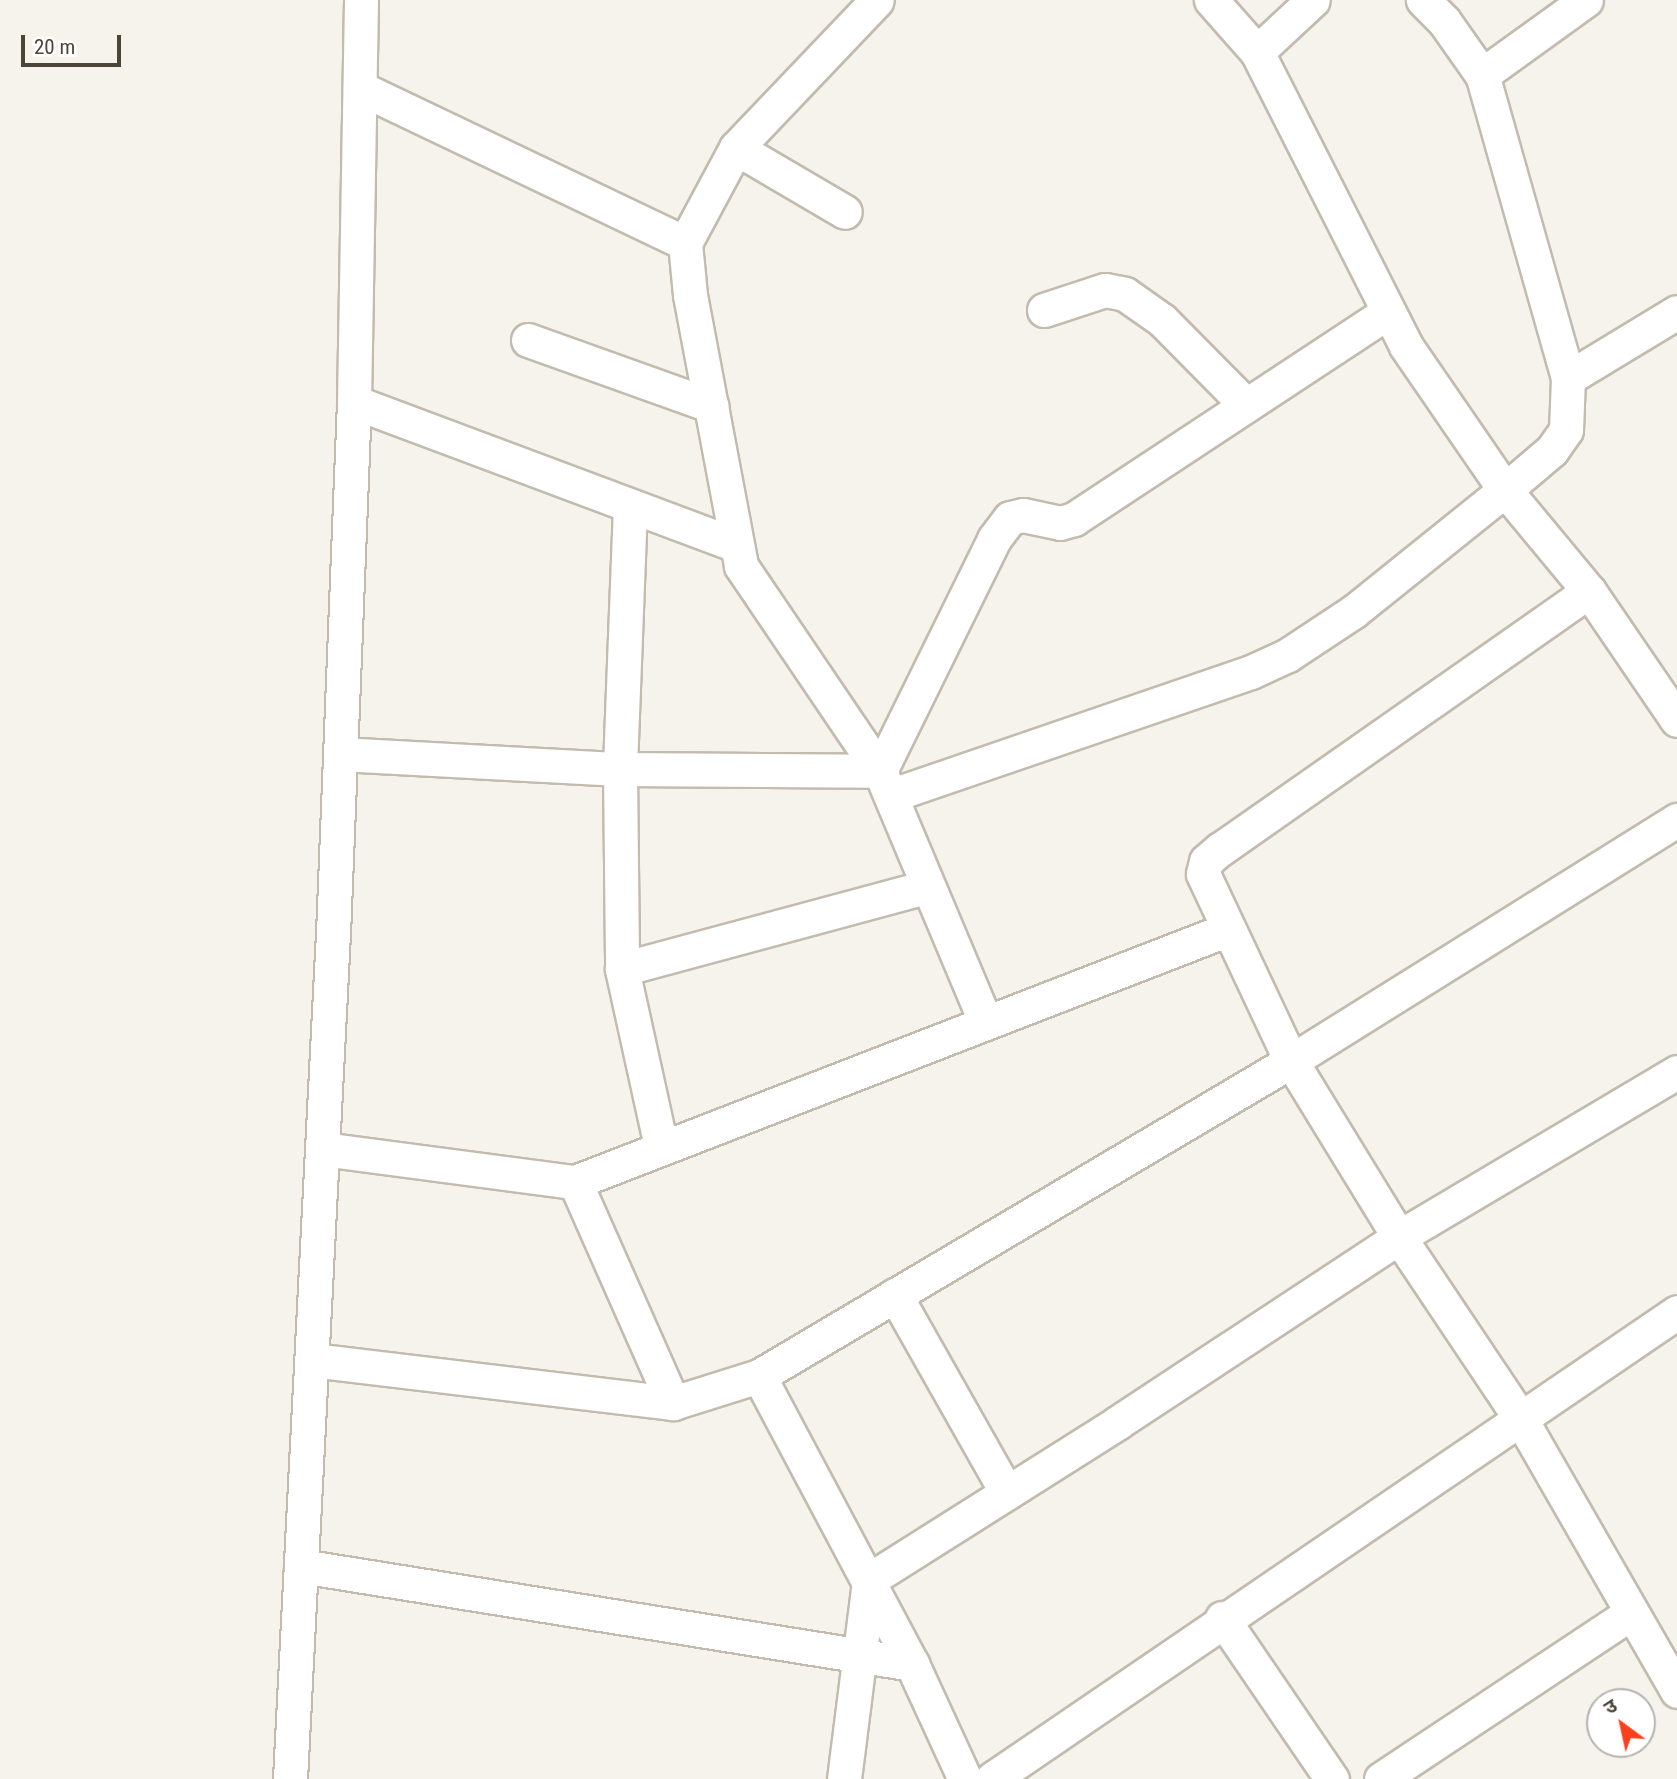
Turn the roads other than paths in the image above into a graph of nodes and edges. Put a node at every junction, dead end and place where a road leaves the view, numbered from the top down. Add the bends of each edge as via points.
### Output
1 (361, 0) edge
2 (877, 0) edge
3 (1211, 0) edge
4 (1313, 0) edge
5 (1423, 0) edge
6 (1586, 0) edge
7 (1257, 52) junction
8 (1482, 75) junction
9 (360, 88) junction
10 (736, 148) junction
11 (845, 212) dead end
12 (685, 243) junction
13 (1044, 310) dead end
14 (1677, 312) edge
15 (1387, 313) junction
16 (528, 341) dead end
17 (1567, 378) junction
18 (354, 402) junction
19 (1245, 404) junction
20 (712, 406) junction
21 (1505, 490) junction
22 (630, 506) junction
23 (734, 544) junction
24 (1589, 591) junction
25 (1677, 720) edge
26 (340, 754) junction
27 (620, 769) junction
28 (886, 783) junction
29 (1677, 820) edge
30 (925, 887) junction
31 (1226, 930) junction
32 (622, 969) junction
33 (986, 1023) junction
34 (1291, 1061) junction
35 (1677, 1072) edge
36 (661, 1146) junction
37 (323, 1149) junction
38 (575, 1182) junction
39 (1399, 1237) junction
40 (895, 1295) junction
41 (1677, 1312) edge
42 (312, 1360) junction
43 (758, 1376) junction
44 (673, 1404) junction
45 (1519, 1416) junction
46 (1007, 1493) junction
47 (301, 1566) junction
48 (869, 1580) junction
49 (1632, 1612) junction
50 (1222, 1618) junction
51 (858, 1656) junction
52 (912, 1664) junction
53 (1677, 1691) edge
54 (290, 1779) edge
55 (844, 1779) edge
56 (965, 1779) edge
57 (992, 1779) edge
58 (1332, 1779) edge
59 (1381, 1779) edge

1 - 9 street
2 - 10 street
3 - 7 street
4 - 7 street
5 - 8 street
6 - 8 street
7 - 15 street
8 - 17 street
9 - 12 street
9 - 18 street
10 - 11 street
10 - 12 street
12 - 20 street
13 - 19 street via 1105,290 1125,294 1162,320
14 - 17 street
15 - 19 street
15 - 21 street
16 - 20 street
17 - 21 street via 1566,430 1552,450
18 - 22 street
18 - 26 street
19 - 28 street via 1074,519 1060,523 1023,515 1001,527
20 - 23 street
21 - 24 street
21 - 28 street via 1353,612 1251,672
22 - 23 street
22 - 27 street
23 - 28 street via 741,566
24 - 25 street
24 - 31 street via 1206,861 1203,874
26 - 27 street
26 - 37 street
27 - 28 street
27 - 32 street
28 - 30 street
29 - 34 street
30 - 32 street
30 - 33 street
31 - 33 street
31 - 34 street
32 - 36 street
33 - 36 street
34 - 39 street
34 - 40 street
35 - 39 street
36 - 38 street
37 - 38 street
37 - 42 street
38 - 44 street
39 - 45 street
39 - 46 street
40 - 43 street
40 - 46 street
41 - 45 street
42 - 44 street
42 - 47 street
43 - 44 street
43 - 48 street
45 - 49 street
45 - 50 street
46 - 48 street
47 - 51 street
47 - 54 street
48 - 51 street
48 - 52 street
49 - 53 street
49 - 59 street
50 - 57 street
50 - 58 street
51 - 52 street
51 - 55 street
52 - 56 street

